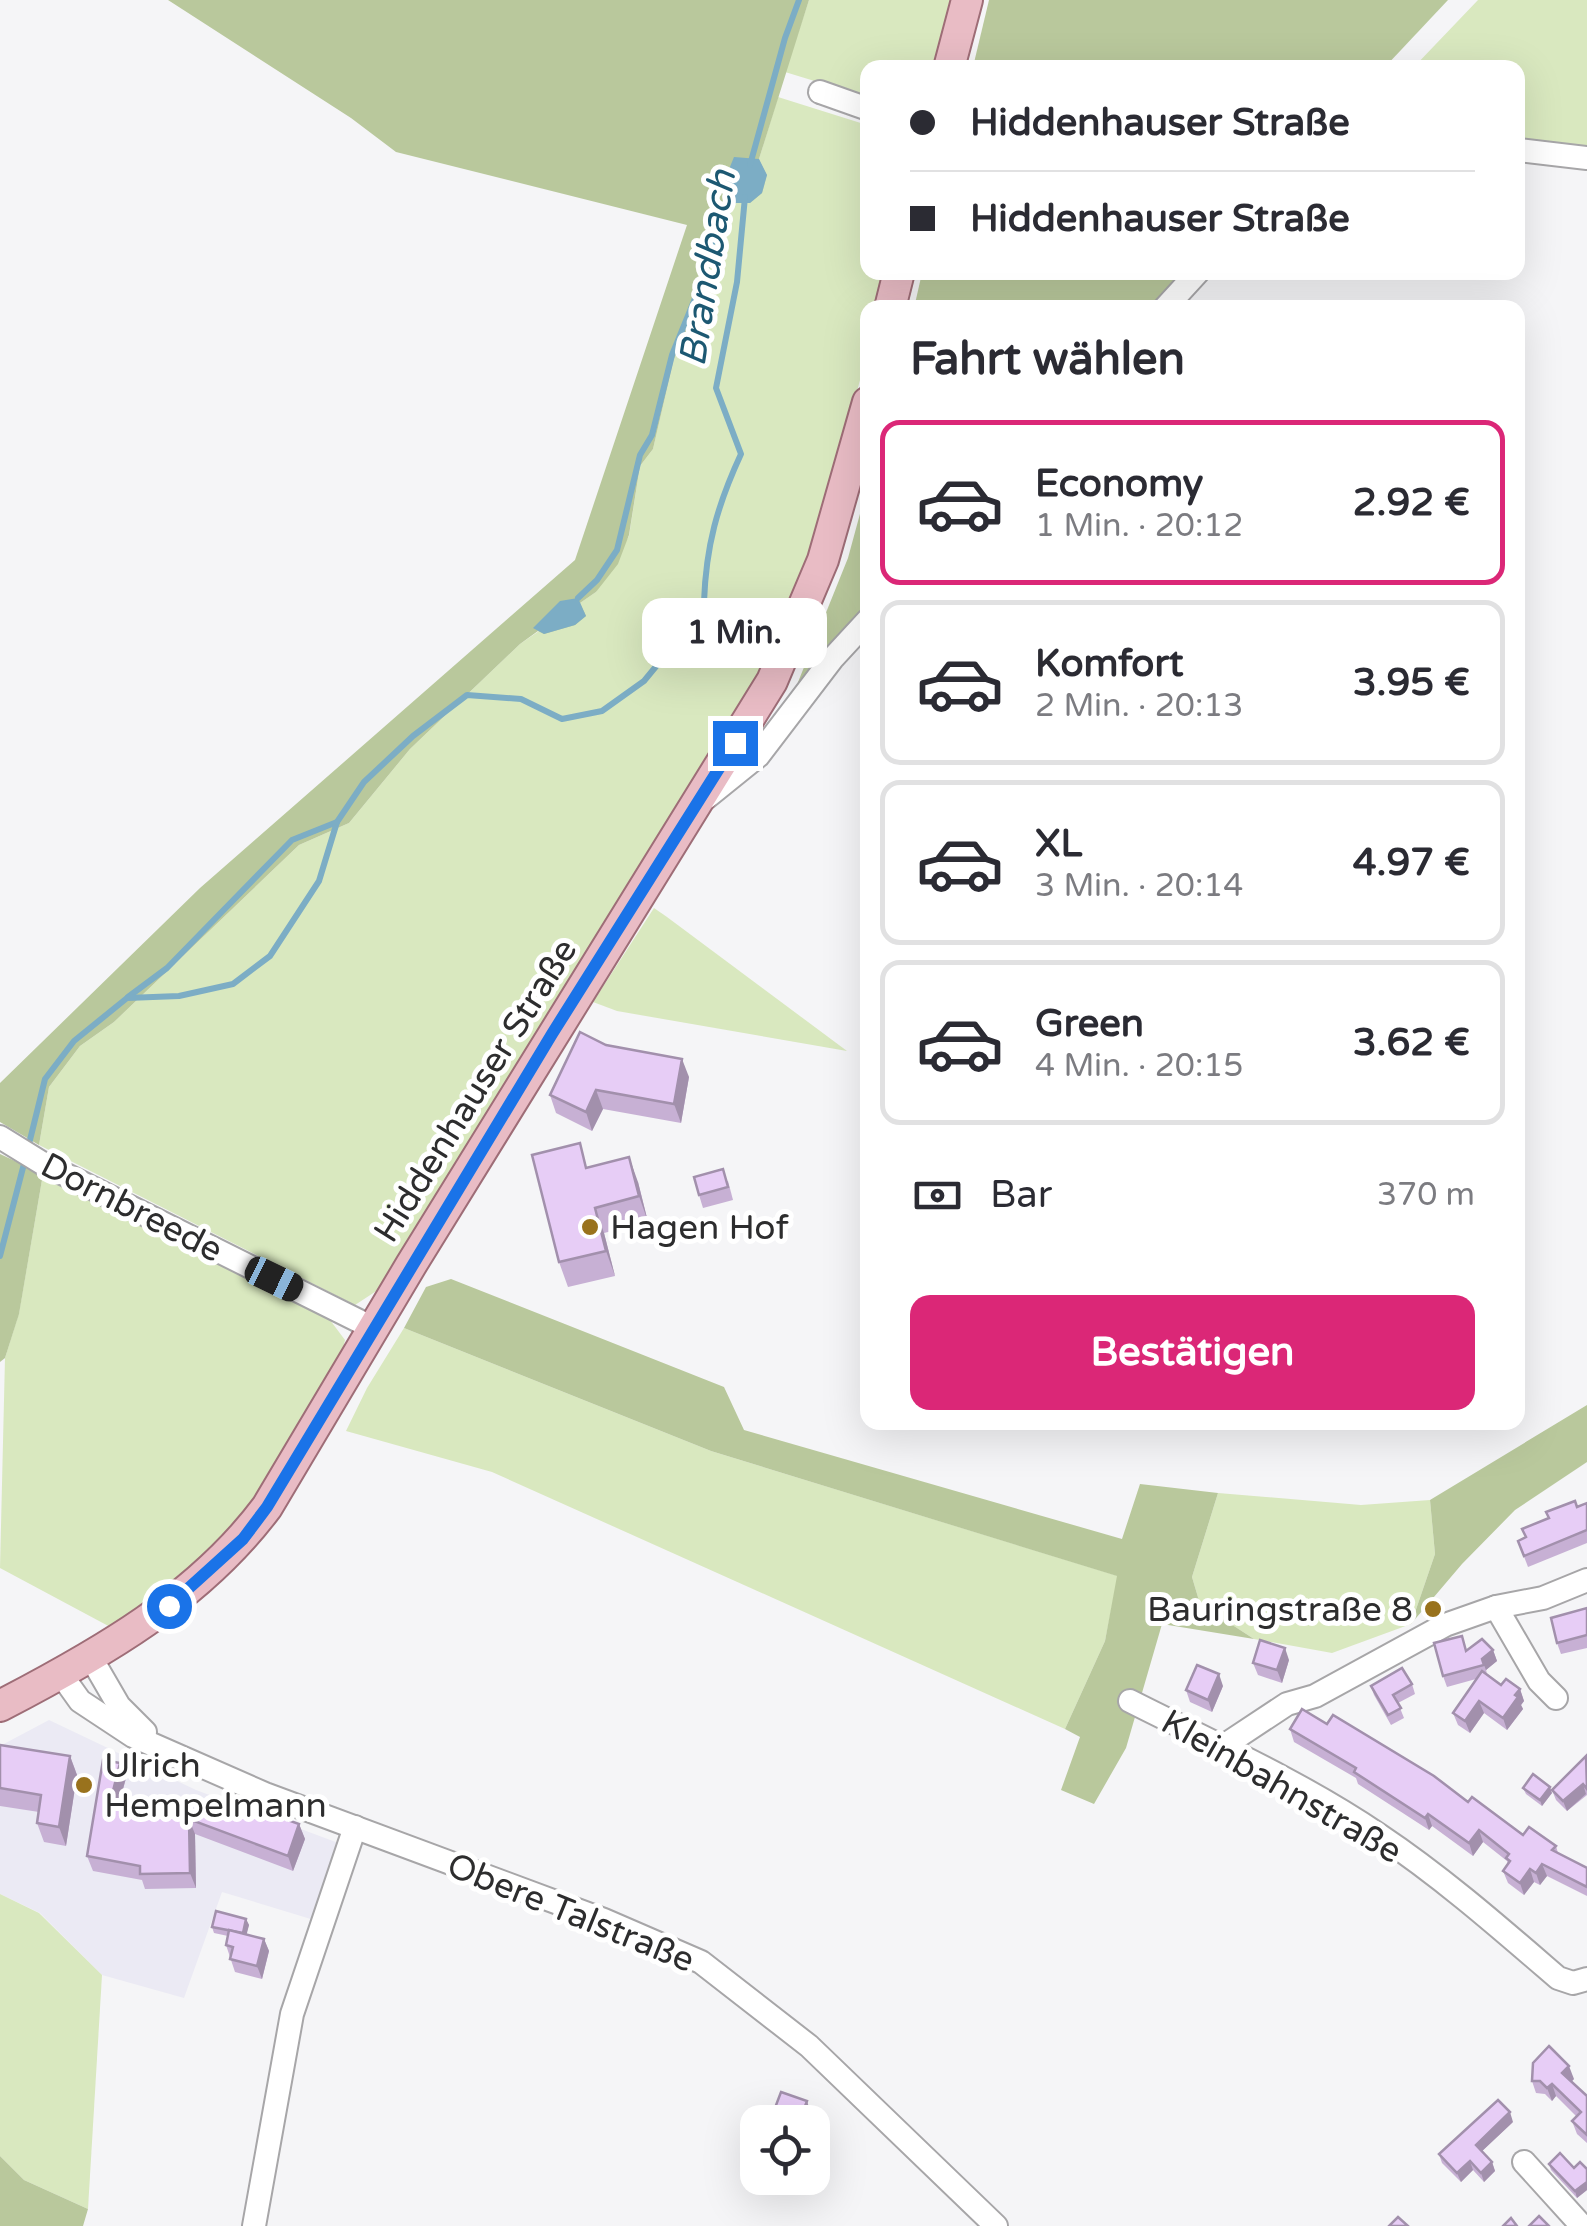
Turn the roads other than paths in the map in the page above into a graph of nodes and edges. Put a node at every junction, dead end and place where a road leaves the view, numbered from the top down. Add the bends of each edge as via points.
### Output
1 (967, 0) edge
2 (952, 60) edge
3 (820, 92) dead end
4 (860, 106) edge
5 (1525, 151) edge
6 (1587, 158) edge
7 (1191, 280) edge
8 (1172, 300) edge
9 (860, 430) edge
10 (860, 629) edge
11 (698, 805) junction
12 (0, 1137) edge
13 (373, 1328) junction
14 (1587, 1580) edge
15 (1496, 1607) junction
16 (90, 1656) junction
17 (60, 1673) junction
18 (1556, 1698) dead end
19 (1130, 1701) dead end
20 (0, 1706) edge
21 (1222, 1747) junction
22 (185, 1758) junction
23 (354, 1827) junction
24 (1580, 1981) edge
25 (1524, 2162) dead end
26 (254, 2226) edge
27 (996, 2226) edge
28 (1582, 2226) edge

1 - 2 main road
3 - 4 street
5 - 6 street
7 - 8 street
9 - 11 main road, Hiddenhauser Straße via 823,560 772,681
10 - 11 street via 758,756
11 - 13 main road, Hiddenhauser Straße
12 - 13 street, Dornbreede
13 - 16 main road, Hiddenhauser Straße via 243,1539 190,1590
14 - 15 street via 1544,1598
15 - 18 street
15 - 21 street via 1445,1625 1315,1696 1287,1704
16 - 17 main road, Hiddenhauser Straße
16 - 22 street, Obere Talstraße via 138,1728
17 - 20 main road, Hiddenhauser Straße
17 - 22 street, Obere Talstraße via 80,1701 133,1736
19 - 21 street, Kleinbahnstraße
21 - 24 street, Kleinbahnstraße via 1379,1834 1558,1978
22 - 23 street, Obere Talstraße
23 - 26 street via 292,2014
23 - 27 street, Obere Talstraße via 701,1962 808,2046
25 - 28 street

